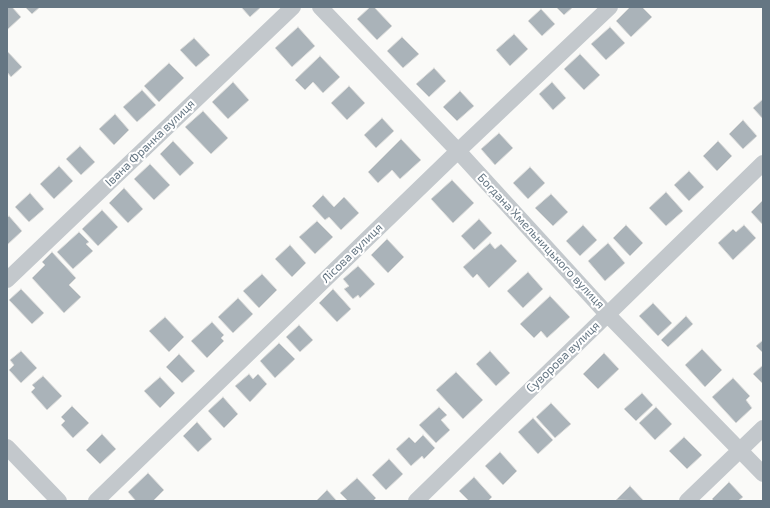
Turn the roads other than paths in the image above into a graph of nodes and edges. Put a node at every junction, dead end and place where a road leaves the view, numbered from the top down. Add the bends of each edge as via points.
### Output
1 (293, 7) edge
2 (320, 7) edge
3 (610, 7) edge
4 (458, 151) junction
5 (763, 162) edge
6 (7, 280) edge
7 (607, 314) junction
8 (763, 428) edge
9 (7, 447) edge
10 (740, 450) junction
11 (763, 474) edge
12 (59, 501) edge
13 (96, 501) edge
14 (416, 501) edge
15 (687, 501) edge

1 - 6 street, Івана Франка вулиця
2 - 4 street, Богдана Хмельницького вулиця
3 - 4 street, Лісова вулиця
4 - 7 street, Богдана Хмельницького вулиця
4 - 13 street, Лісова вулиця
5 - 7 street, Суворова вулиця
7 - 10 street, Богдана Хмельницького вулиця
7 - 14 street, Суворова вулиця
8 - 10 street
9 - 12 street
10 - 11 street, Богдана Хмельницького вулиця
10 - 15 street

